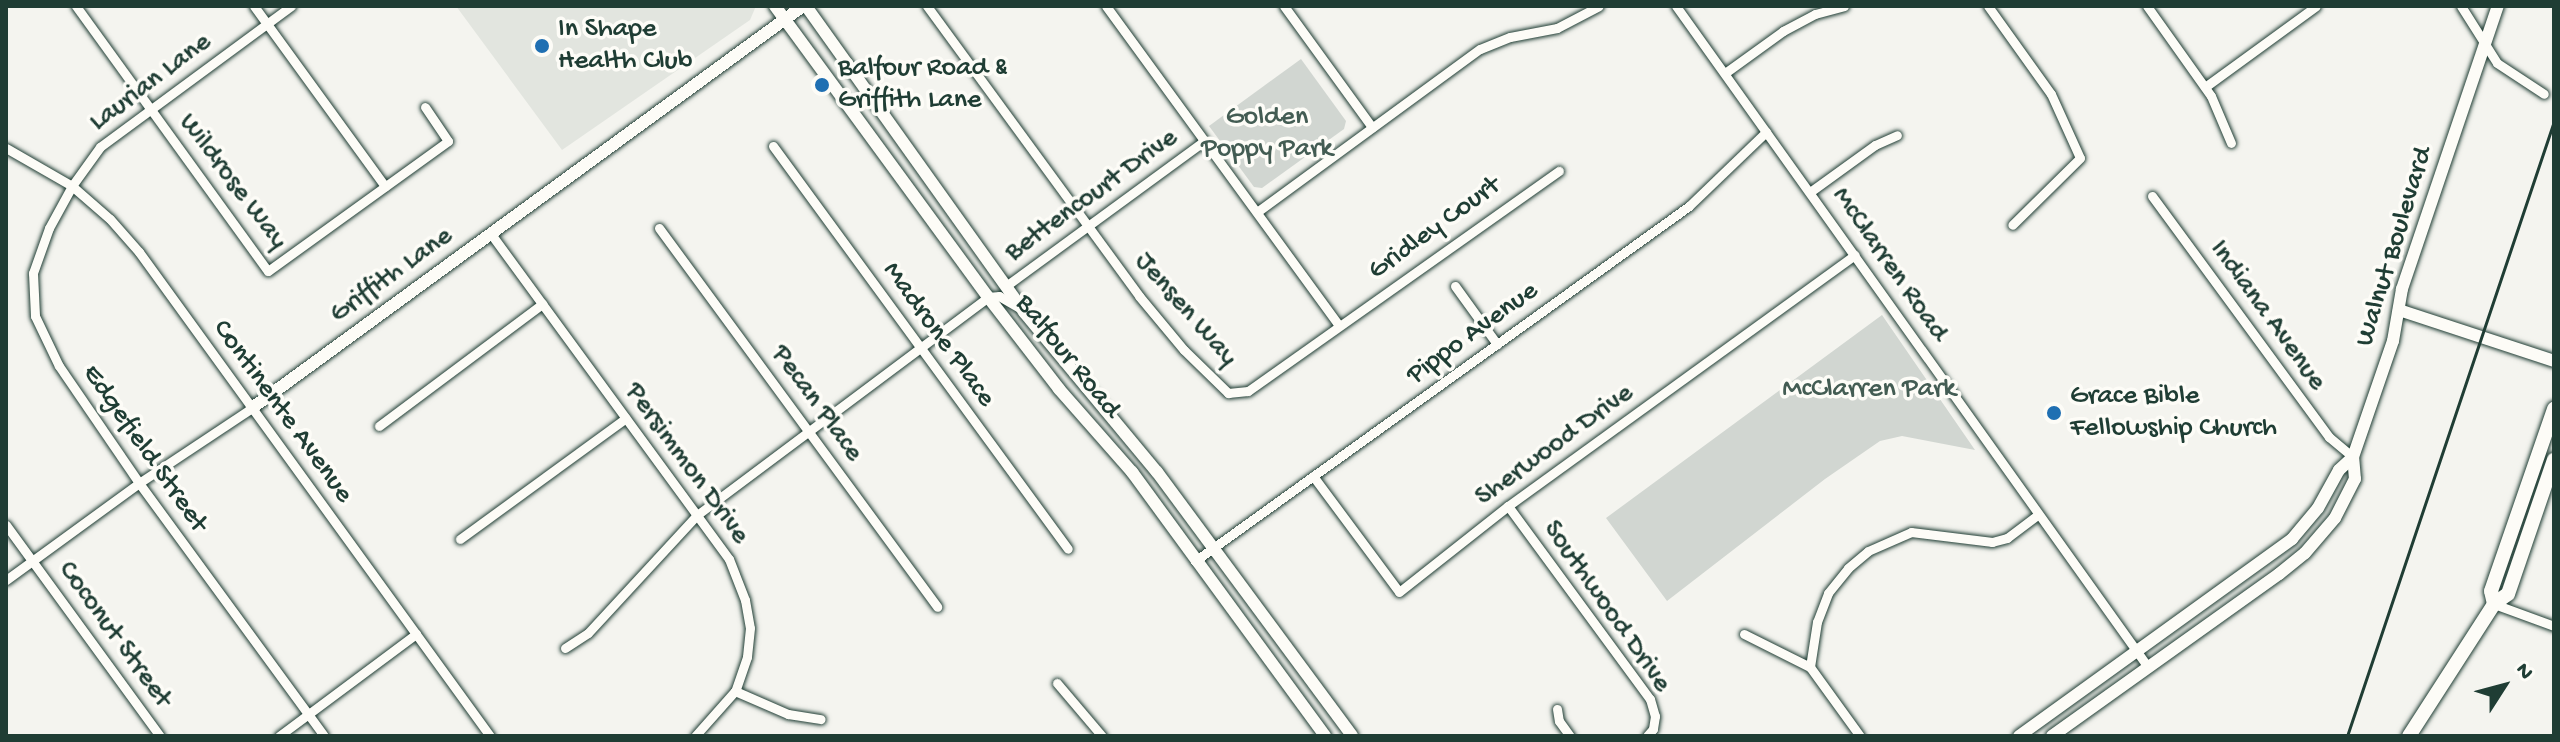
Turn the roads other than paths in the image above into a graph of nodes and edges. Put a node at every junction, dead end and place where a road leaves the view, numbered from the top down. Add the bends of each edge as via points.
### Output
1 (76, 6) edge
2 (254, 6) edge
3 (291, 6) edge
4 (775, 6) edge
5 (804, 6) edge
6 (927, 6) edge
7 (1106, 6) edge
8 (1300, 6) edge
9 (1599, 6) edge
10 (1676, 6) edge
11 (1844, 6) edge
12 (1988, 6) edge
13 (2147, 6) edge
14 (2461, 6) edge
15 (2498, 6) edge
16 (2309, 8) edge
17 (1287, 10) edge
18 (785, 19) junction
19 (267, 23) junction
20 (2485, 42) junction
21 (1725, 73) junction
22 (2205, 87) junction
23 (2544, 94) dead end
24 (425, 107) dead end
25 (148, 108) junction
26 (1372, 127) junction
27 (1766, 132) junction
28 (1897, 135) dead end
29 (1204, 141) junction
30 (2231, 143) dead end
31 (773, 146) dead end
32 (6, 148) edge
33 (1559, 171) dead end
34 (72, 186) junction
35 (385, 186) junction
36 (1810, 192) junction
37 (2152, 196) dead end
38 (1257, 212) junction
39 (2012, 225) dead end
40 (1087, 226) junction
41 (659, 228) dead end
42 (491, 234) junction
43 (1855, 255) junction
44 (1006, 286) junction
45 (1455, 286) dead end
46 (988, 297) junction
47 (542, 304) junction
48 (2399, 310) junction
49 (1024, 312) junction
50 (1339, 325) junction
51 (1497, 344) junction
52 (921, 348) junction
53 (2554, 361) edge
54 (252, 408) junction
55 (2554, 409) edge
56 (626, 418) junction
57 (379, 426) dead end
58 (809, 431) junction
59 (2353, 457) junction
60 (2554, 460) edge
61 (1313, 476) junction
62 (139, 483) junction
63 (1508, 506) junction
64 (697, 515) junction
65 (2038, 515) junction
66 (6, 525) edge
67 (460, 539) dead end
68 (1214, 547) junction
69 (1068, 549) dead end
70 (32, 561) junction
71 (1195, 561) junction
72 (6, 580) edge
73 (2494, 604) junction
74 (937, 607) dead end
75 (2554, 626) edge
76 (416, 634) junction
77 (1744, 634) dead end
78 (565, 648) dead end
79 (2137, 651) junction
80 (1810, 667) junction
81 (2148, 667) junction
82 (1057, 683) dead end
83 (735, 691) junction
84 (1557, 709) dead end
85 (308, 715) junction
86 (821, 719) dead end
87 (160, 736) edge
88 (279, 736) edge
89 (324, 736) edge
90 (490, 736) edge
91 (695, 736) edge
92 (1102, 736) edge
93 (1325, 736) edge
94 (1352, 736) edge
95 (1570, 736) edge
96 (1647, 736) edge
97 (1860, 736) edge
98 (2019, 736) edge
99 (2052, 736) edge
100 (2409, 736) edge

1 - 25 street, Wildrose Way
2 - 19 street
3 - 19 street, Laurian Lane
4 - 18 street, Balfour Road
5 - 18 street, Griffith Lane
5 - 44 street, Balfour Road
6 - 40 street
7 - 29 street
8 - 17 street
9 - 26 street via 1557,28 1480,49
10 - 21 street, McClarren Road
11 - 21 street via 1783,31
12 - 39 street via 2051,94 2080,158
13 - 22 street
14 - 20 street
15 - 20 street, Walnut Boulevard
16 - 22 street
17 - 26 street
18 - 42 street, Griffith Lane
18 - 46 street, Balfour Road
19 - 25 street, Laurian Lane
19 - 35 street
20 - 23 street via 2497,63
20 - 48 street, Walnut Boulevard
21 - 27 street, McClarren Road
22 - 30 street
24 - 35 street via 448,141
25 - 34 street, Laurian Lane via 100,147
25 - 35 street, Wildrose Way via 268,271
26 - 38 street
27 - 36 street, McClarren Road
27 - 51 street, Pippo Avenue via 1689,206
28 - 36 street
29 - 38 street
29 - 40 street, Bettencourt Drive
31 - 52 street, Madrone Place
32 - 34 street, Continente Avenue
33 - 50 street, Gridley Court
34 - 54 street, Continente Avenue via 139,252
34 - 62 street, Edgefield Street via 33,273 35,316 59,366
36 - 43 street, McClarren Road
37 - 59 street, Indiana Avenue via 2329,437
38 - 50 street
40 - 44 street, Bettencourt Drive
40 - 50 street, Jensen Way via 1184,350 1228,393 1248,391
41 - 58 street, Pecan Place
42 - 47 street, Persimmon Drive
42 - 54 street, Griffith Lane
43 - 63 street, Sherwood Drive
43 - 65 street, McClarren Road
44 - 49 street, Balfour Road
45 - 51 street
46 - 49 street via 999,296
46 - 52 street
46 - 71 street, Balfour Road via 1132,472
47 - 56 street, Persimmon Drive
47 - 57 street
48 - 53 street
48 - 59 street, Walnut Boulevard
49 - 68 street, Balfour Road
51 - 61 street, Pippo Avenue
52 - 58 street
52 - 69 street, Madrone Place
54 - 62 street, Griffith Lane
54 - 76 street, Continente Avenue
55 - 73 main road via 2491,591
56 - 64 street, Persimmon Drive
56 - 67 street
58 - 64 street
58 - 74 street, Pecan Place
59 - 79 street, Walnut Boulevard via 2292,539
59 - 81 street, Walnut Boulevard via 2355,479 2335,518 2305,553
60 - 73 main road via 2516,575 2508,594
61 - 63 street, Sherwood Drive via 1399,592
61 - 68 street, Pippo Avenue
62 - 70 street, Griffith Lane
62 - 85 street, Edgefield Street
63 - 96 street, Southwood Drive via 1650,699 1655,716
64 - 78 street via 588,633
64 - 83 street, Persimmon Drive via 729,559 745,600 750,628 747,657
65 - 79 street, McClarren Road
65 - 80 street via 2007,538 1992,542 1911,532 1868,551 1828,593
66 - 70 street, Coconut Street
68 - 71 street, Pippo Avenue
68 - 94 street, Balfour Road
70 - 72 street, Griffith Lane
70 - 87 street, Coconut Street
71 - 93 street, Balfour Road
73 - 75 street
73 - 100 main road
76 - 85 street
76 - 90 street, Continente Avenue
77 - 80 street
79 - 81 street, McClarren Road
79 - 98 street, Walnut Boulevard
80 - 97 street
81 - 99 street, Walnut Boulevard
82 - 92 street
83 - 86 street via 788,714
83 - 91 street, Persimmon Drive
84 - 95 street
85 - 88 street
85 - 89 street, Edgefield Street

